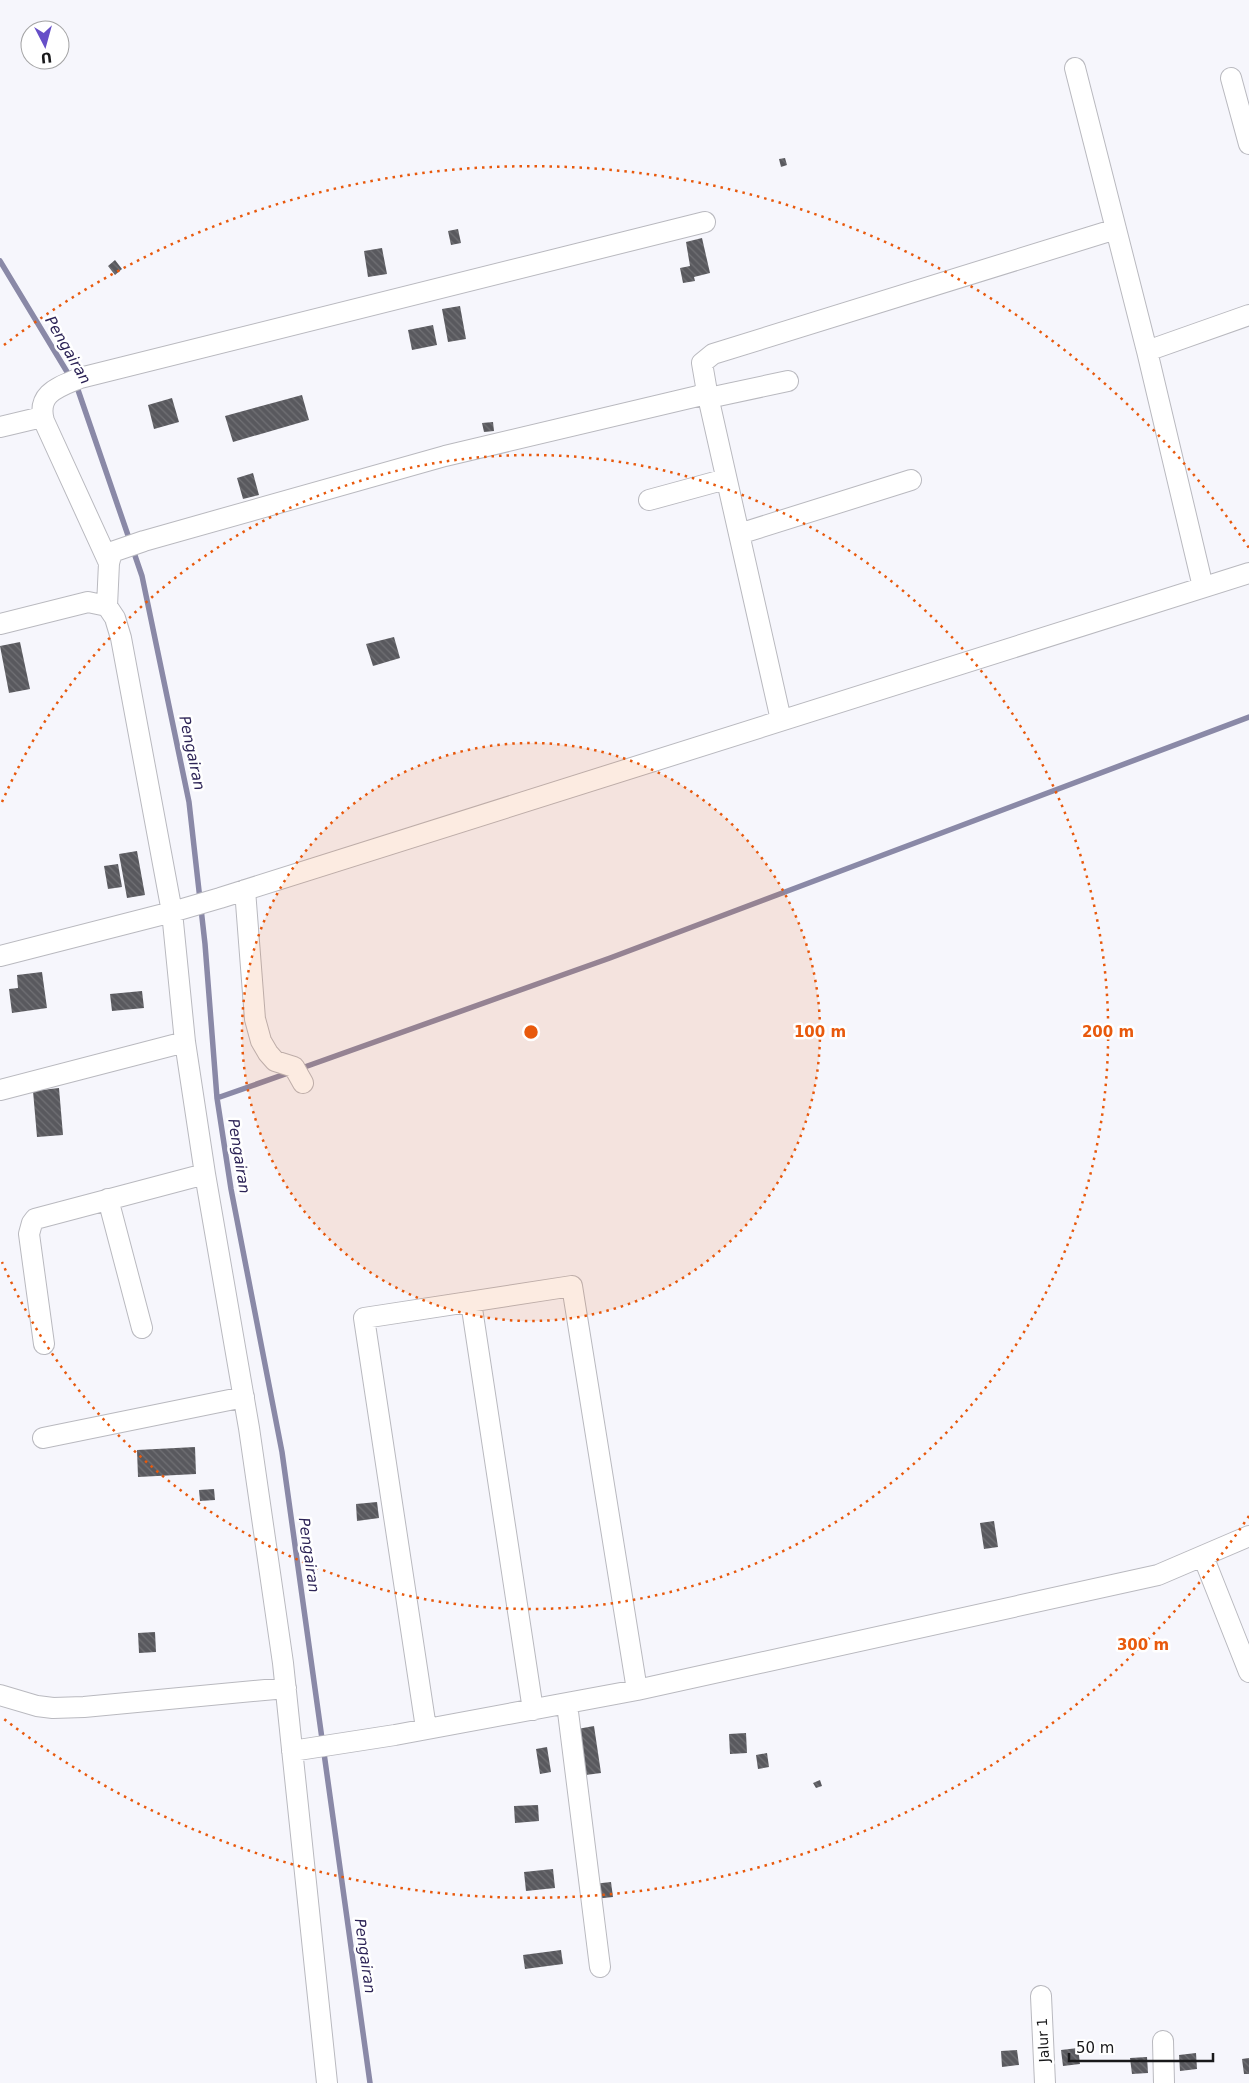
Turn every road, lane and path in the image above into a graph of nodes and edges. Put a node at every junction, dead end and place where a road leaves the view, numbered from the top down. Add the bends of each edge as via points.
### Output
1 (1075, 68) dead end
2 (1231, 78) dead end
3 (1249, 144) edge
4 (704, 222) dead end
5 (1116, 229) junction
6 (1249, 315) edge
7 (1147, 351) junction
8 (788, 380) dead end
9 (708, 396) junction
10 (42, 417) junction
11 (0, 427) edge
12 (726, 479) junction
13 (912, 480) dead end
14 (649, 500) dead end
15 (739, 534) junction
16 (109, 563) junction
17 (1249, 573) edge
18 (1203, 587) junction
19 (108, 606) junction
20 (0, 624) edge
21 (781, 720) junction
22 (245, 890) junction
23 (177, 911) junction
24 (0, 956) edge
25 (185, 1042) junction
26 (299, 1075) dead end
27 (0, 1090) edge
28 (205, 1174) junction
29 (108, 1198) junction
30 (471, 1302) junction
31 (142, 1328) dead end
32 (44, 1344) dead end
33 (244, 1397) junction
34 (43, 1438) dead end
35 (1249, 1536) edge
36 (1203, 1556) junction
37 (1249, 1672) edge
38 (286, 1688) junction
39 (637, 1690) junction
40 (0, 1695) edge
41 (567, 1704) junction
42 (533, 1710) junction
43 (426, 1728) junction
44 (292, 1751) junction
45 (600, 1966) dead end
46 (1042, 1996) dead end
47 (1163, 2041) dead end
48 (327, 2083) edge
49 (1045, 2083) edge
50 (1164, 2083) edge

1 - 5 street
2 - 3 street
4 - 10 street via 74,381 47,396 42,404
5 - 7 street
5 - 9 street via 713,354 702,363
6 - 7 street
7 - 18 street
8 - 9 street
9 - 12 street
9 - 16 street via 445,456 144,541 112,552
10 - 11 street
10 - 16 street
12 - 14 street
12 - 15 street
13 - 15 street
15 - 21 street
16 - 19 street
17 - 18 street
18 - 21 street
19 - 20 street via 88,602
19 - 23 street via 121,638
21 - 22 street
22 - 23 street
22 - 26 street via 255,1019 261,1041 275,1061
23 - 24 street
23 - 25 street
25 - 27 street
25 - 28 street
28 - 29 street
28 - 33 street
29 - 31 street
29 - 32 street via 42,1216 32,1223 29,1234
30 - 39 street via 572,1286
30 - 42 street
30 - 43 street via 364,1318
33 - 34 street
33 - 38 street
35 - 36 street
36 - 37 street
36 - 39 street via 1158,1575
38 - 40 street via 54,1708
38 - 44 street
39 - 41 street
41 - 42 street
41 - 45 street
42 - 43 street
43 - 44 street
44 - 48 street
46 - 49 street, Jalur 1
47 - 50 street

